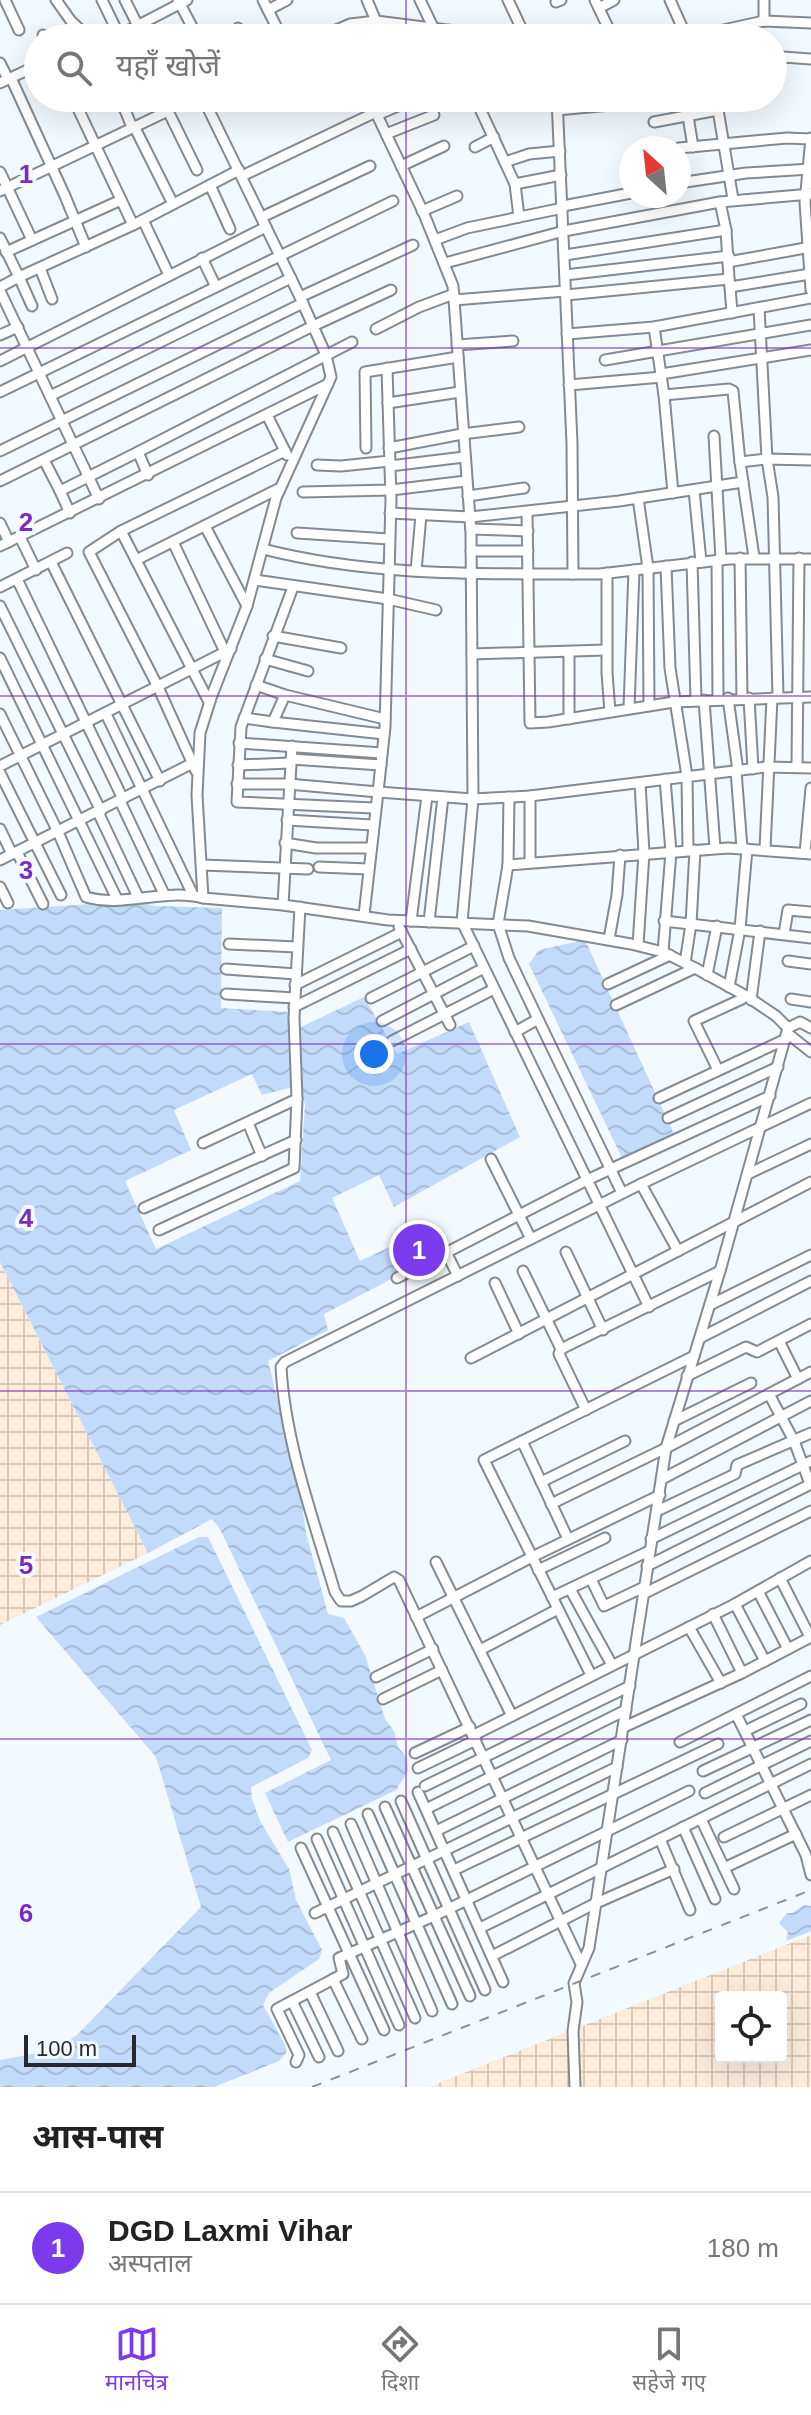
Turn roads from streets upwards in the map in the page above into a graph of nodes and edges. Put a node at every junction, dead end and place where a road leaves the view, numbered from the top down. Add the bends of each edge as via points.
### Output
1 (5, 0) edge
2 (56, 0) edge
3 (102, 0) edge
4 (125, 0) edge
5 (287, 0) edge
6 (367, 0) edge
7 (420, 0) edge
8 (508, 0) edge
9 (614, 0) edge
10 (670, 0) edge
11 (764, 0) edge
12 (182, 1) edge
13 (597, 4) edge
14 (266, 5) edge
15 (376, 21) junction
16 (764, 21) junction
17 (811, 23) edge
18 (74, 24) edge
19 (111, 24) edge
20 (137, 24) edge
21 (142, 24) edge
22 (192, 24) edge
23 (275, 24) edge
24 (350, 24) edge
25 (396, 24) edge
26 (436, 24) edge
27 (519, 24) edge
28 (606, 24) edge
29 (681, 24) edge
30 (752, 24) edge
31 (19, 30) dead end
32 (787, 57) edge
33 (811, 59) edge
34 (0, 63) edge
35 (6, 80) edge
36 (79, 112) edge
37 (126, 112) edge
38 (166, 112) edge
39 (168, 112) edge
40 (210, 112) edge
41 (482, 112) edge
42 (557, 112) edge
43 (708, 112) edge
44 (718, 112) edge
45 (376, 113) joint
46 (434, 115) dead end
47 (688, 116) junction
48 (654, 122) dead end
49 (133, 127) junction
50 (386, 134) junction
51 (494, 137) junction
52 (811, 139) edge
53 (724, 143) junction
54 (94, 144) junction
55 (444, 146) dead end
56 (475, 147) dead end
57 (693, 147) joint
58 (560, 151) junction
59 (505, 162) junction
60 (52, 165) junction
61 (370, 166) dead end
62 (401, 166) junction
63 (810, 169) edge
64 (197, 170) dead end
65 (0, 172) edge
66 (240, 173) junction
67 (561, 175) junction
68 (731, 175) junction
69 (691, 181) edge
70 (515, 184) junction
71 (210, 185) junction
72 (4, 189) edge
73 (809, 194) edge
74 (619, 195) edge
75 (457, 196) dead end
76 (733, 199) junction
77 (121, 200) junction
78 (393, 201) dead end
79 (720, 202) junction
80 (173, 204) junction
81 (563, 207) junction
82 (422, 211) junction
83 (519, 217) junction
84 (143, 220) junction
85 (74, 222) junction
86 (264, 222) junction
87 (809, 222) edge
88 (133, 225) junction
89 (230, 229) dead end
90 (726, 230) junction
91 (564, 231) junction
92 (0, 238) edge
93 (32, 240) junction
94 (435, 240) junction
95 (413, 245) dead end
96 (86, 247) junction
97 (810, 247) edge
98 (6, 252) junction
99 (280, 254) junction
100 (565, 255) junction
101 (202, 258) junction
102 (728, 259) junction
103 (445, 263) junction
104 (40, 268) junction
105 (810, 274) edge
106 (169, 275) junction
107 (565, 275) junction
108 (19, 277) junction
109 (291, 278) junction
110 (730, 283) junction
111 (215, 285) junction
112 (0, 289) edge
113 (391, 290) dead end
114 (811, 290) edge
115 (566, 293) junction
116 (454, 297) junction
117 (811, 298) edge
118 (52, 299) dead end
119 (301, 300) junction
120 (32, 306) dead end
121 (759, 308) junction
122 (732, 313) junction
123 (811, 325) edge
124 (313, 326) junction
125 (18, 327) junction
126 (654, 327) junction
127 (376, 329) dead end
128 (567, 334) junction
129 (759, 334) junction
130 (0, 335) edge
131 (513, 341) dead end
132 (352, 342) dead end
133 (457, 345) junction
134 (27, 346) junction
135 (811, 350) edge
136 (658, 351) junction
137 (326, 355) junction
138 (458, 357) junction
139 (762, 359) junction
140 (605, 360) dead end
141 (0, 361) edge
142 (387, 368) junction
143 (40, 372) junction
144 (662, 376) junction
145 (328, 384) junction
146 (569, 385) junction
147 (0, 392) edge
148 (460, 392) junction
149 (664, 395) junction
150 (50, 396) junction
151 (388, 403) junction
152 (267, 415) junction
153 (61, 421) junction
154 (519, 427) dead end
155 (462, 434) junction
156 (714, 436) dead end
157 (73, 446) junction
158 (366, 448) dead end
159 (389, 448) junction
160 (0, 451) edge
161 (285, 451) junction
162 (138, 452) junction
163 (464, 457) junction
164 (767, 459) junction
165 (44, 460) junction
166 (811, 460) edge
167 (290, 462) junction
168 (740, 462) junction
169 (390, 464) junction
170 (317, 465) dead end
171 (148, 475) junction
172 (88, 476) junction
173 (0, 481) edge
174 (466, 481) junction
175 (743, 482) junction
176 (719, 486) junction
177 (280, 488) junction
178 (524, 488) dead end
179 (391, 490) junction
180 (694, 490) junction
181 (60, 491) junction
182 (303, 492) dead end
183 (673, 493) junction
184 (468, 496) junction
185 (638, 498) junction
186 (99, 499) junction
187 (572, 507) junction
188 (527, 512) junction
189 (70, 513) junction
190 (390, 513) junction
191 (421, 515) junction
192 (470, 517) junction
193 (0, 523) edge
194 (205, 526) junction
195 (471, 529) junction
196 (121, 531) junction
197 (528, 531) junction
198 (297, 533) dead end
199 (20, 537) junction
200 (389, 539) junction
201 (173, 542) junction
202 (5, 544) edge
203 (263, 549) junction
204 (471, 551) junction
205 (528, 551) junction
206 (67, 553) dead end
207 (754, 557) junction
208 (773, 557) junction
209 (740, 558) junction
210 (799, 558) junction
211 (719, 559) junction
212 (811, 559) edge
213 (136, 560) junction
214 (51, 562) junction
215 (697, 562) junction
216 (666, 566) junction
217 (648, 568) junction
218 (36, 570) junction
219 (388, 570) junction
220 (634, 570) junction
221 (416, 571) junction
222 (607, 573) junction
223 (472, 574) junction
224 (528, 574) junction
225 (573, 574) junction
226 (17, 579) junction
227 (255, 580) junction
228 (0, 587) edge
229 (293, 587) junction
230 (388, 599) junction
231 (0, 606) edge
232 (247, 606) junction
233 (436, 610) dead end
234 (273, 636) junction
235 (341, 648) dead end
236 (606, 650) junction
237 (228, 651) junction
238 (529, 653) junction
239 (569, 653) junction
240 (472, 654) junction
241 (0, 658) edge
242 (265, 659) junction
243 (192, 669) junction
244 (308, 671) dead end
245 (256, 685) junction
246 (158, 687) junction
247 (285, 695) junction
248 (797, 697) junction
249 (811, 697) edge
250 (723, 698) junction
251 (746, 698) junction
252 (775, 698) junction
253 (700, 700) junction
254 (674, 702) junction
255 (209, 703) junction
256 (123, 705) junction
257 (649, 705) junction
258 (629, 708) junction
259 (610, 712) junction
260 (0, 714) edge
261 (106, 714) junction
262 (244, 718) junction
263 (385, 719) junction
264 (569, 719) junction
265 (88, 722) junction
266 (273, 722) junction
267 (384, 734) junction
268 (65, 735) junction
269 (239, 743) junction
270 (43, 745) junction
271 (292, 746) junction
272 (382, 753) junction
273 (20, 756) junction
274 (291, 761) junction
275 (193, 763) junction
276 (238, 765) junction
277 (381, 765) junction
278 (0, 766) edge
279 (767, 767) junction
280 (797, 767) junction
281 (811, 768) edge
282 (753, 769) junction
283 (737, 771) junction
284 (0, 773) edge
285 (198, 774) junction
286 (711, 774) junction
287 (687, 776) junction
288 (665, 779) junction
289 (160, 781) junction
290 (640, 783) junction
291 (237, 784) junction
292 (288, 784) junction
293 (811, 788) edge
294 (143, 789) junction
295 (378, 792) junction
296 (427, 796) junction
297 (530, 796) junction
298 (443, 797) junction
299 (509, 797) junction
300 (473, 799) junction
301 (122, 800) junction
302 (288, 804) junction
303 (374, 808) junction
304 (99, 811) junction
305 (287, 820) junction
306 (79, 821) junction
307 (372, 825) junction
308 (0, 829) edge
309 (58, 832) junction
310 (35, 843) junction
311 (285, 843) junction
312 (370, 848) junction
313 (715, 848) junction
314 (744, 848) junction
315 (765, 849) junction
316 (692, 850) junction
317 (671, 852) junction
318 (14, 853) junction
319 (644, 853) junction
320 (808, 854) edge
321 (620, 855) junction
322 (0, 860) edge
323 (530, 862) junction
324 (202, 865) junction
325 (508, 865) junction
326 (286, 866) junction
327 (319, 867) dead end
328 (308, 869) dead end
329 (368, 869) junction
330 (0, 887) edge
331 (164, 894) junction
332 (61, 895) dead end
333 (138, 897) junction
334 (198, 897) junction
335 (117, 899) junction
336 (8, 903) dead end
337 (43, 904) dead end
338 (283, 905) junction
339 (300, 907) junction
340 (811, 912) edge
341 (364, 915) junction
342 (396, 920) junction
343 (411, 921) junction
344 (664, 921) junction
345 (429, 922) junction
346 (462, 922) junction
347 (498, 924) junction
348 (691, 924) junction
349 (717, 926) junction
350 (740, 929) junction
351 (760, 931) junction
352 (402, 932) junction
353 (784, 934) junction
354 (811, 938) edge
355 (609, 939) junction
356 (229, 944) dead end
357 (638, 945) junction
358 (474, 946) junction
359 (297, 947) junction
360 (411, 949) junction
361 (667, 954) junction
362 (788, 961) dead end
363 (811, 964) edge
364 (690, 965) junction
365 (484, 968) junction
366 (226, 969) dead end
367 (423, 971) junction
368 (296, 974) junction
369 (707, 975) junction
370 (608, 984) dead end
371 (295, 985) junction
372 (729, 987) junction
373 (494, 989) junction
374 (226, 994) dead end
375 (434, 994) junction
376 (371, 998) dead end
377 (747, 999) junction
378 (791, 999) dead end
379 (295, 1002) junction
380 (811, 1002) edge
381 (616, 1005) dead end
382 (444, 1013) junction
383 (538, 1019) junction
384 (382, 1021) dead end
385 (450, 1025) dead end
386 (811, 1028) edge
387 (515, 1032) junction
388 (787, 1033) junction
389 (392, 1041) dead end
390 (811, 1052) edge
391 (778, 1067) junction
392 (718, 1070) junction
393 (770, 1096) junction
394 (659, 1098) dead end
395 (297, 1099) junction
396 (811, 1103) edge
397 (668, 1118) dead end
398 (248, 1123) junction
399 (761, 1129) junction
400 (296, 1140) junction
401 (203, 1143) dead end
402 (811, 1144) edge
403 (262, 1156) junction
404 (491, 1159) dead end
405 (611, 1170) junction
406 (748, 1174) junction
407 (587, 1180) junction
408 (811, 1182) edge
409 (641, 1184) junction
410 (622, 1193) junction
411 (599, 1205) junction
412 (144, 1208) dead end
413 (520, 1214) junction
414 (734, 1222) junction
415 (159, 1230) dead end
416 (531, 1239) junction
417 (678, 1251) junction
418 (446, 1252) junction
419 (566, 1252) dead end
420 (811, 1255) edge
421 (523, 1271) dead end
422 (720, 1271) junction
423 (633, 1275) junction
424 (458, 1276) junction
425 (397, 1278) dead end
426 (811, 1281) edge
427 (495, 1283) dead end
428 (588, 1299) junction
429 (710, 1305) junction
430 (649, 1307) junction
431 (548, 1320) junction
432 (811, 1324) edge
433 (603, 1330) junction
434 (519, 1334) junction
435 (700, 1338) junction
436 (779, 1341) junction
437 (561, 1349) junction
438 (694, 1356) junction
439 (471, 1358) dead end
440 (811, 1372) edge
441 (687, 1376) junction
442 (798, 1379) junction
443 (751, 1383) dead end
444 (769, 1394) junction
445 (811, 1401) edge
446 (586, 1410) junction
447 (781, 1417) junction
448 (674, 1421) junction
449 (811, 1433) edge
450 (522, 1441) junction
451 (625, 1441) dead end
452 (794, 1441) junction
453 (666, 1448) junction
454 (807, 1463) edge
455 (662, 1479) junction
456 (541, 1482) junction
457 (811, 1484) edge
458 (660, 1495) junction
459 (551, 1504) junction
460 (657, 1511) junction
461 (811, 1511) edge
462 (605, 1538) dead end
463 (568, 1539) junction
464 (651, 1539) junction
465 (649, 1551) junction
466 (532, 1557) junction
467 (811, 1561) edge
468 (436, 1562) dead end
469 (647, 1566) junction
470 (538, 1570) junction
471 (780, 1578) junction
472 (591, 1579) junction
473 (570, 1589) junction
474 (644, 1591) junction
475 (758, 1591) junction
476 (552, 1597) junction
477 (454, 1598) junction
478 (735, 1604) junction
479 (558, 1609) junction
480 (713, 1614) junction
481 (416, 1617) junction
482 (689, 1627) junction
483 (810, 1637) edge
484 (433, 1649) junction
485 (788, 1649) junction
486 (480, 1650) junction
487 (636, 1652) junction
488 (765, 1661) junction
489 (612, 1665) junction
490 (442, 1670) junction
491 (742, 1673) junction
492 (591, 1675) junction
493 (811, 1676) edge
494 (376, 1677) dead end
495 (721, 1683) junction
496 (630, 1686) junction
497 (383, 1699) dead end
498 (801, 1704) dead end
499 (626, 1710) junction
500 (736, 1714) junction
501 (512, 1716) junction
502 (811, 1720) edge
503 (624, 1727) junction
504 (745, 1731) junction
505 (474, 1734) junction
506 (622, 1740) junction
507 (811, 1741) edge
508 (680, 1742) dead end
509 (718, 1744) dead end
510 (753, 1748) junction
511 (415, 1753) dead end
512 (485, 1759) junction
513 (811, 1764) edge
514 (762, 1766) junction
515 (617, 1767) junction
516 (418, 1768) dead end
517 (703, 1771) dead end
518 (493, 1776) junction
519 (771, 1784) junction
520 (689, 1791) dead end
521 (613, 1792) junction
522 (705, 1793) dead end
523 (811, 1795) edge
524 (503, 1798) junction
525 (401, 1801) dead end
526 (385, 1807) dead end
527 (783, 1808) junction
528 (426, 1809) junction
529 (368, 1814) dead end
530 (513, 1819) junction
531 (701, 1819) junction
532 (351, 1824) dead end
533 (683, 1827) junction
534 (436, 1831) junction
535 (606, 1831) junction
536 (333, 1832) dead end
537 (796, 1834) junction
538 (724, 1837) dead end
539 (521, 1838) junction
540 (317, 1839) dead end
541 (660, 1839) junction
542 (301, 1848) dead end
543 (445, 1851) junction
544 (428, 1859) junction
545 (411, 1867) junction
546 (535, 1867) junction
547 (724, 1868) junction
548 (600, 1869) junction
549 (674, 1869) junction
550 (454, 1870) junction
551 (395, 1875) junction
552 (811, 1875) edge
553 (376, 1883) junction
554 (734, 1889) dead end
555 (360, 1891) junction
556 (547, 1895) junction
557 (344, 1899) junction
558 (715, 1899) dead end
559 (467, 1900) junction
560 (594, 1904) junction
561 (328, 1907) junction
562 (451, 1908) junction
563 (690, 1910) dead end
564 (315, 1913) dead end
565 (434, 1916) junction
566 (560, 1922) junction
567 (417, 1924) junction
568 (480, 1928) junction
569 (399, 1932) junction
570 (382, 1939) junction
571 (366, 1947) junction
572 (349, 1954) junction
573 (492, 1956) junction
574 (581, 1964) junction
575 (333, 1979) junction
576 (503, 1982) dead end
577 (485, 1990) dead end
578 (310, 1992) junction
579 (470, 1996) dead end
580 (292, 2001) junction
581 (452, 2004) dead end
582 (432, 2011) dead end
583 (415, 2018) dead end
584 (399, 2025) dead end
585 (384, 2030) dead end
586 (362, 2039) dead end
587 (338, 2051) dead end
588 (319, 2057) dead end
589 (296, 2062) dead end
590 (575, 2087) edge

1 - 31 street
2 - 18 street
3 - 19 street
4 - 20 street
5 - 14 street
6 - 15 street
7 - 26 street
8 - 27 street
9 - 13 street
10 - 29 street
11 - 16 street
12 - 21 street
12 - 22 street
13 - 28 street
14 - 23 street
15 - 24 street
15 - 25 street
16 - 17 street
16 - 30 street
32 - 33 street
34 - 35 street
35 - 60 street
36 - 54 street
37 - 49 street
38 - 49 street
39 - 64 street
40 - 66 street
41 - 51 street
42 - 58 street
43 - 47 street
44 - 53 street
45 - 50 street
45 - 66 street
46 - 50 street
47 - 48 street
47 - 57 street
49 - 54 street
49 - 80 street
50 - 62 street
51 - 56 street
51 - 59 street
52 - 53 street
52 - 63 street
53 - 57 street
53 - 68 street
54 - 60 street
54 - 77 street
55 - 62 street
58 - 59 street
58 - 67 street
59 - 70 street
60 - 72 street
60 - 85 street
61 - 86 street
62 - 82 street
63 - 68 street
63 - 73 street
65 - 72 street
66 - 71 street
66 - 86 street
67 - 70 street
67 - 81 street
68 - 69 street
68 - 76 street
70 - 83 street
71 - 80 street
71 - 89 street
72 - 93 street
73 - 76 street
73 - 87 street
74 - 81 street
75 - 82 street
76 - 79 street
77 - 85 street
77 - 88 street
78 - 99 street
79 - 90 street
79 - 91 street
80 - 84 street
81 - 83 street
81 - 91 street
82 - 94 street
83 - 94 street
84 - 88 street
84 - 106 street
85 - 93 street
85 - 96 street
86 - 99 street
86 - 101 street
87 - 97 street
88 - 96 street
90 - 100 street
90 - 102 street
91 - 100 street
91 - 103 street
92 - 98 street
93 - 98 street
94 - 103 street
95 - 119 street
96 - 104 street
97 - 102 street
97 - 105 street
98 - 108 street
99 - 109 street
99 - 111 street
100 - 107 street
101 - 106 street
101 - 111 street
102 - 107 street
102 - 110 street
103 - 116 street
104 - 108 street
104 - 118 street
105 - 110 street
105 - 114 street
106 - 134 street
107 - 115 street
108 - 112 street
108 - 120 street
109 - 119 street
109 - 150 street
110 - 115 street
110 - 122 street
111 - 143 street
112 - 125 street
113 - 124 street
115 - 116 street
115 - 128 street
116 - 127 street via 419,307
116 - 133 street
117 - 121 street
119 - 124 street
119 - 153 street
121 - 122 street
121 - 129 street
122 - 126 street
123 - 129 street
124 - 137 street
124 - 157 street
125 - 130 street
125 - 134 street
126 - 128 street
126 - 136 street
128 - 146 street
129 - 136 street
129 - 139 street
131 - 133 street
132 - 137 street
133 - 138 street
134 - 141 street
134 - 143 street
135 - 139 street
136 - 140 street
136 - 144 street
137 - 145 street
137 - 162 street
138 - 142 street
138 - 148 street
139 - 144 street
139 - 164 street
142 - 151 street
142 - 158 street via 364,374
143 - 147 street
143 - 150 street
144 - 146 street
144 - 149 street
145 - 152 street
145 - 167 street
146 - 187 street
148 - 151 street
148 - 155 street
149 - 168 street via 733,391
149 - 183 street
150 - 153 street
151 - 159 street
152 - 161 street
152 - 171 street
153 - 157 street
153 - 160 street
154 - 155 street
155 - 159 street
155 - 163 street
156 - 176 street
157 - 165 street
157 - 172 street
159 - 169 street
161 - 167 street
161 - 196 street
162 - 171 street
162 - 172 street
163 - 169 street
163 - 174 street
164 - 166 street
164 - 168 street
164 - 208 street
165 - 173 street
165 - 181 street
167 - 177 street
168 - 175 street
169 - 170 street
169 - 179 street
171 - 186 street
172 - 181 street
172 - 186 street
174 - 179 street
174 - 184 street
175 - 176 street
175 - 207 street
176 - 180 street
176 - 211 street
177 - 194 street
177 - 203 street
178 - 184 street
179 - 182 street
179 - 190 street
180 - 183 street
180 - 215 street
181 - 189 street
183 - 185 street
184 - 192 street
185 - 187 street
185 - 217 street
186 - 189 street
187 - 188 street
187 - 225 street
188 - 192 street
188 - 197 street
189 - 199 street
190 - 191 street
190 - 200 street
191 - 192 street
191 - 221 street
192 - 195 street
193 - 202 street
194 - 201 street
194 - 232 street
195 - 197 street
195 - 204 street
196 - 213 street
196 - 246 street via 89,554
197 - 205 street
198 - 200 street
199 - 202 street
199 - 218 street
200 - 219 street
201 - 213 street
201 - 237 street
203 - 219 street
203 - 227 street
204 - 205 street
204 - 223 street
205 - 224 street
206 - 214 street
207 - 208 street
207 - 209 street
208 - 210 street
208 - 252 street
209 - 211 street
209 - 251 street
210 - 212 street
210 - 248 street
211 - 215 street
211 - 250 street
213 - 243 street
214 - 218 street
214 - 256 street
215 - 216 street
215 - 253 street
216 - 217 street
216 - 254 street
217 - 220 street
217 - 257 street
218 - 226 street
219 - 221 street
219 - 230 street
220 - 222 street
220 - 258 street
221 - 223 street
222 - 225 street
222 - 236 street
223 - 224 street
223 - 240 street
224 - 225 street
224 - 238 street
226 - 228 street
226 - 265 street
227 - 229 street
227 - 232 street
229 - 230 street
229 - 234 street
230 - 233 street
230 - 263 street
231 - 268 street
232 - 237 street
234 - 235 street
234 - 242 street
236 - 239 street
236 - 259 street
237 - 243 street
237 - 255 street
238 - 239 street
238 - 240 street
238 - 264 street via 530,723
239 - 264 street
240 - 300 street
241 - 270 street
242 - 244 street
242 - 245 street
243 - 246 street
243 - 255 street
245 - 247 street
245 - 262 street
246 - 256 street
246 - 275 street
247 - 263 street
247 - 266 street
248 - 249 street
248 - 252 street
248 - 280 street
250 - 251 street
250 - 253 street
250 - 283 street
251 - 252 street
251 - 282 street
252 - 279 street
253 - 254 street
253 - 286 street
254 - 257 street
254 - 287 street
255 - 285 street via 200,733
256 - 261 street
256 - 289 street
257 - 258 street
258 - 259 street
259 - 264 street
260 - 273 street
261 - 265 street
261 - 294 street
262 - 266 street
262 - 269 street
263 - 267 street
265 - 268 street
265 - 301 street
266 - 267 street
267 - 272 street
268 - 270 street
268 - 304 street
269 - 271 street
269 - 276 street
270 - 273 street
270 - 306 street
271 - 272 street
271 - 274 street
272 - 277 street
273 - 278 street
273 - 309 street
274 - 276 street
274 - 277 street
274 - 292 street
275 - 285 street
275 - 289 street
276 - 291 street
277 - 295 street
279 - 280 street
279 - 282 street
279 - 315 street
280 - 281 street
282 - 283 street
283 - 286 street
283 - 314 street
284 - 310 street
285 - 324 street
286 - 287 street
286 - 313 street
287 - 288 street
287 - 316 street
288 - 290 street
288 - 317 street
289 - 294 street
290 - 297 street
290 - 319 street
291 - 292 street
291 - 302 street via 238,803
292 - 295 street
292 - 302 street
293 - 320 street
294 - 301 street
294 - 334 street
295 - 296 street
295 - 303 street
296 - 298 street
296 - 343 street
297 - 299 street
297 - 323 street
298 - 300 street
298 - 345 street
299 - 300 street
299 - 325 street
300 - 346 street
301 - 304 street
301 - 331 street
302 - 303 street
302 - 305 street
303 - 307 street
304 - 306 street
304 - 333 street
305 - 307 street
305 - 311 street
306 - 309 street
306 - 335 street
307 - 312 street
308 - 318 street
309 - 310 street
309 - 335 street via 86,897
310 - 318 street
310 - 332 street
311 - 312 street
311 - 326 street
312 - 329 street
313 - 314 street
313 - 316 street
314 - 315 street
314 - 350 street
315 - 320 street
316 - 317 street
316 - 348 street
317 - 319 street
317 - 344 street
318 - 322 street
318 - 337 street
319 - 321 street
319 - 357 street
321 - 323 street
321 - 355 street
323 - 325 street
324 - 326 street
324 - 334 street
325 - 347 street
326 - 328 street
326 - 338 street
327 - 329 street
329 - 341 street
330 - 336 street
331 - 333 street
331 - 334 street
333 - 335 street
334 - 338 street
338 - 339 street
339 - 341 street
339 - 359 street
340 - 353 street via 788,910
341 - 342 street
342 - 343 street
342 - 352 street
343 - 345 street
344 - 348 street
344 - 361 street
345 - 346 street
346 - 347 street
346 - 358 street
347 - 355 street
347 - 383 street
348 - 349 street
348 - 364 street
349 - 350 street
349 - 369 street
350 - 351 street
350 - 372 street
351 - 353 street
351 - 377 street via 756,979
352 - 360 street
352 - 371 street
353 - 354 street
355 - 357 street
356 - 359 street
357 - 361 street
358 - 365 street
358 - 367 street
359 - 368 street
360 - 367 street
360 - 379 street
361 - 364 street
361 - 370 street
362 - 363 street
364 - 369 street
364 - 381 street
365 - 373 street
365 - 375 street
366 - 368 street
367 - 375 street
367 - 376 street
368 - 371 street
369 - 372 street
371 - 379 street
372 - 377 street
373 - 382 street
373 - 387 street
374 - 379 street
375 - 382 street
375 - 384 street
377 - 388 street via 776,1016
377 - 392 street via 694,1021
378 - 380 street
379 - 395 street
382 - 385 street
382 - 389 street
383 - 387 street
383 - 405 street
386 - 388 street via 800,1022
387 - 407 street
388 - 390 street
388 - 391 street
388 - 392 street
391 - 393 street
391 - 397 street
392 - 394 street
393 - 399 street
393 - 405 street
395 - 398 street
395 - 400 street
396 - 399 street
398 - 401 street
398 - 403 street
399 - 406 street
399 - 409 street
400 - 403 street
400 - 415 street via 292,1169
402 - 406 street
403 - 412 street
404 - 413 street
405 - 407 street
405 - 410 street
406 - 414 street
407 - 411 street
407 - 413 street
408 - 414 street
409 - 410 street
409 - 417 street
410 - 411 street
411 - 416 street
411 - 423 street
413 - 416 street
413 - 418 street
414 - 417 street
414 - 422 street
416 - 424 street
417 - 423 street
418 - 424 street
418 - 425 street
419 - 428 street
420 - 429 street
421 - 431 street
422 - 429 street
422 - 430 street
423 - 428 street
423 - 430 street
424 - 481 street via 281,1367 296,1453 335,1592 341,1601 351,1601 397,1577
426 - 435 street
427 - 434 street
428 - 431 street
428 - 433 street
429 - 435 street
430 - 433 street
431 - 434 street
431 - 437 street
432 - 436 street
433 - 437 street
434 - 439 street
435 - 438 street
436 - 441 street via 757,1352 746,1347
436 - 442 street
437 - 446 street
438 - 441 street
438 - 446 street
440 - 442 street
441 - 448 street
442 - 444 street
443 - 448 street
444 - 447 street
444 - 453 street
445 - 447 street
446 - 450 street
447 - 452 street
447 - 455 street
448 - 453 street
449 - 452 street
450 - 456 street
450 - 466 street via 484,1461
451 - 456 street
452 - 454 street
452 - 460 street via 737,1465 735,1474
453 - 455 street
453 - 459 street
454 - 457 street
454 - 464 street
455 - 458 street
456 - 459 street
457 - 469 street
458 - 460 street
458 - 463 street
459 - 463 street
460 - 464 street
461 - 474 street
462 - 470 street
463 - 466 street
464 - 465 street
465 - 469 street
465 - 472 street
466 - 470 street
466 - 477 street
467 - 471 street
468 - 477 street
469 - 474 street
470 - 476 street
471 - 475 street
471 - 483 street
472 - 473 street
472 - 474 street via 604,1606
473 - 476 street
473 - 489 street
474 - 487 street
475 - 478 street
475 - 485 street
476 - 479 street
477 - 481 street
477 - 486 street
478 - 480 street
478 - 488 street
479 - 486 street
479 - 492 street
480 - 482 street
480 - 491 street
481 - 484 street
482 - 487 street
482 - 495 street
483 - 485 street
484 - 490 street
484 - 494 street
485 - 488 street
486 - 501 street
487 - 489 street
487 - 496 street
488 - 491 street
489 - 492 street
490 - 497 street
490 - 505 street
491 - 495 street
492 - 501 street
493 - 500 street
495 - 503 street
496 - 499 street
496 - 512 street
498 - 504 street
499 - 503 street
499 - 518 street
500 - 504 street
500 - 508 street
501 - 505 street
502 - 510 street
503 - 506 street
504 - 510 street
505 - 511 street
505 - 512 street
505 - 516 street
506 - 515 street
506 - 524 street
507 - 514 street
509 - 521 street
510 - 514 street
510 - 517 street
512 - 518 street
512 - 528 street via 422,1789
513 - 519 street
514 - 519 street
514 - 522 street
515 - 521 street
515 - 530 street
518 - 524 street
518 - 528 street
519 - 527 street
519 - 531 street
520 - 535 street
521 - 535 street
521 - 539 street
523 - 527 street
524 - 530 street
524 - 534 street
525 - 544 street
526 - 545 street
527 - 537 street
527 - 538 street
528 - 534 street
529 - 551 street
530 - 539 street
530 - 543 street
531 - 533 street
531 - 547 street
532 - 553 street
533 - 541 street
533 - 558 street
534 - 543 street
535 - 546 street
535 - 548 street
536 - 555 street
537 - 547 street
537 - 552 street
539 - 546 street
539 - 550 street
540 - 557 street
541 - 548 street
541 - 549 street
542 - 561 street
543 - 544 street
543 - 550 street
544 - 545 street
544 - 562 street
545 - 551 street
545 - 565 street
546 - 556 street
546 - 559 street
547 - 554 street
548 - 556 street
548 - 560 street
549 - 560 street
549 - 563 street
550 - 559 street
551 - 553 street
551 - 567 street
553 - 555 street
553 - 569 street
555 - 557 street
555 - 570 street
556 - 566 street
556 - 568 street
557 - 561 street
557 - 571 street
559 - 562 street
559 - 568 street
560 - 566 street
560 - 574 street via 589,1948
561 - 564 street
561 - 572 street
562 - 565 street
562 - 577 street
565 - 567 street
565 - 579 street
566 - 573 street
566 - 574 street
567 - 569 street
567 - 581 street
568 - 573 street
569 - 570 street
569 - 582 street
570 - 571 street
570 - 583 street
571 - 572 street
571 - 584 street
572 - 575 street via 338,1959 343,1974
572 - 585 street
573 - 576 street
574 - 590 street via 574,1983
575 - 578 street
575 - 586 street
578 - 580 street
578 - 587 street
580 - 588 street
580 - 589 street via 277,2009 299,2055

